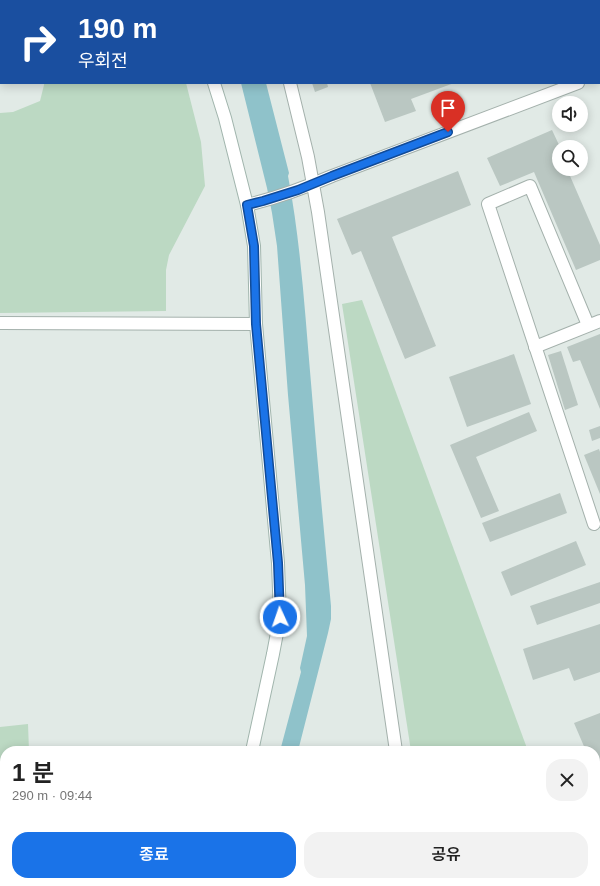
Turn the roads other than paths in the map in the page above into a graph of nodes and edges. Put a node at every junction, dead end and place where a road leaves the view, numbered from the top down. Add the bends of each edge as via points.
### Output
1 (214, 84) edge
2 (290, 84) edge
3 (575, 84) edge
4 (313, 184) junction
5 (247, 205) junction
6 (600, 321) edge
7 (0, 323) edge
8 (256, 324) junction
9 (588, 325) junction
10 (535, 347) junction
11 (594, 524) dead end
12 (253, 746) edge
13 (395, 746) edge

1 - 5 street
2 - 4 street
3 - 4 street
4 - 5 street
4 - 13 street
5 - 8 street via 254,246
6 - 9 street
7 - 8 street
8 - 12 street via 278,563 280,617
9 - 10 street
9 - 10 street via 530,186 488,204
10 - 11 street

